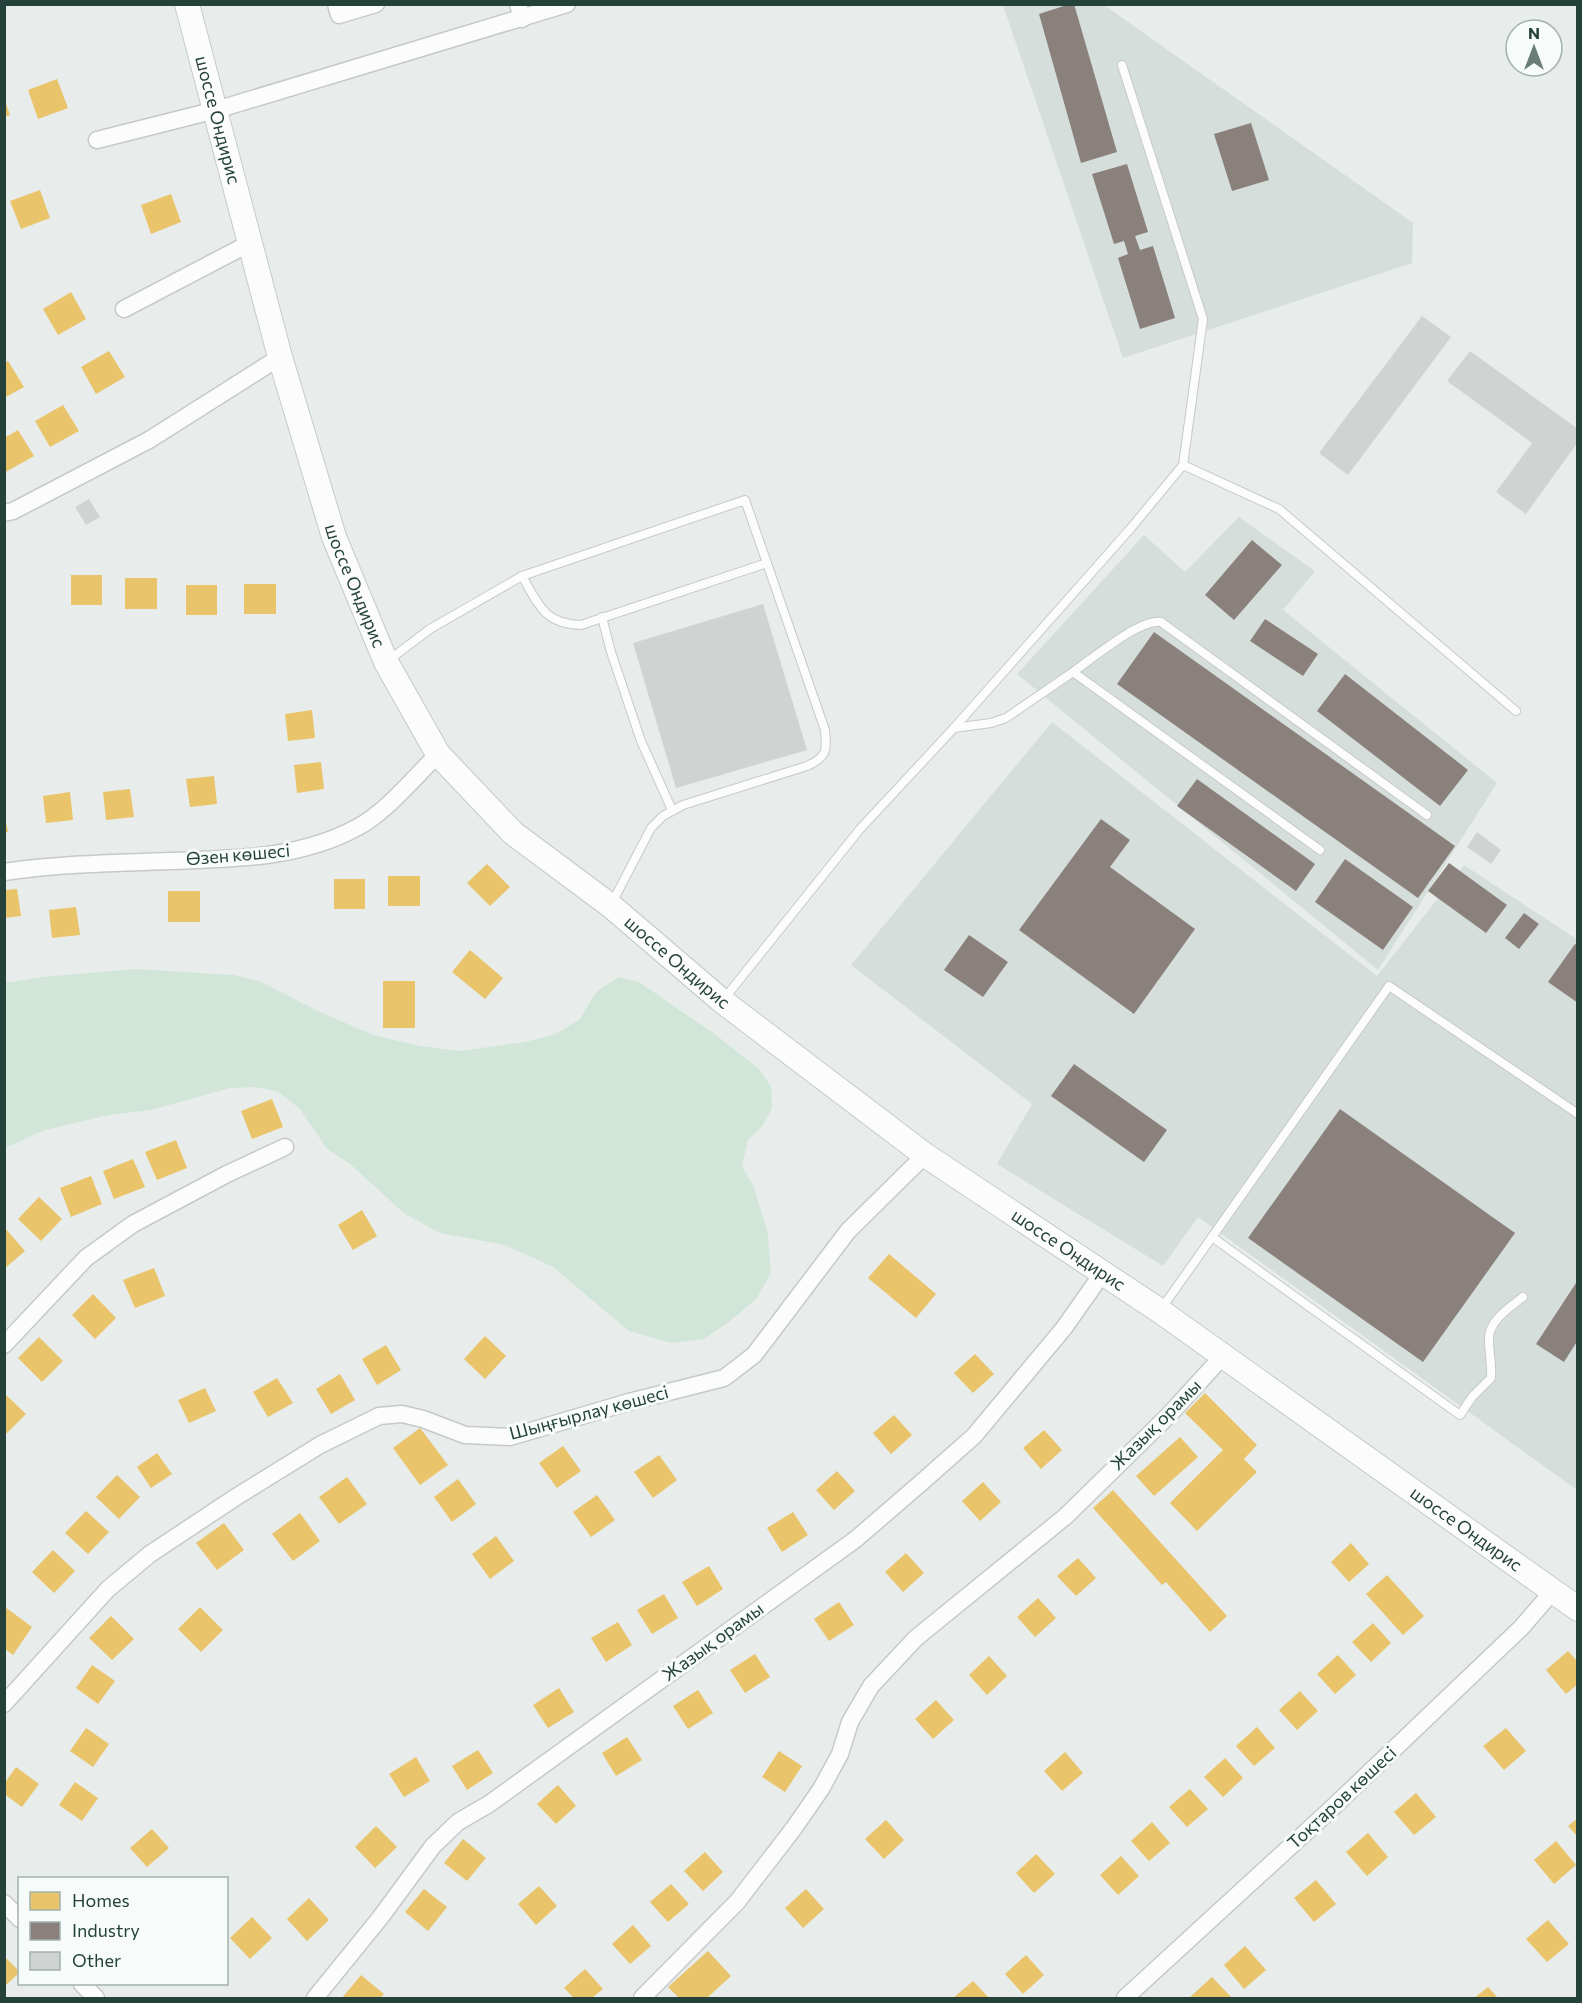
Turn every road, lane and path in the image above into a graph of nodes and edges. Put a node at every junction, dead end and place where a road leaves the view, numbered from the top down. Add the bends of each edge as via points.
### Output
1 (187, 4) edge
2 (336, 4) edge
3 (376, 4) edge
4 (567, 4) edge
5 (520, 12) edge
6 (1122, 65) dead end
7 (216, 111) junction
8 (97, 140) dead end
9 (250, 243) junction
10 (124, 309) dead end
11 (280, 357) junction
12 (1183, 465) junction
13 (4, 513) edge
14 (767, 563) junction
15 (522, 576) junction
16 (602, 617) junction
17 (386, 662) junction
18 (1073, 672) junction
19 (1516, 711) dead end
20 (954, 728) junction
21 (438, 754) junction
22 (672, 810) junction
23 (1427, 815) dead end
24 (1320, 850) dead end
25 (4, 872) edge
26 (611, 906) junction
27 (722, 1001) junction
28 (1578, 1114) edge
29 (285, 1147) dead end
30 (926, 1155) junction
31 (1212, 1237) junction
32 (1102, 1274) junction
33 (1523, 1297) dead end
34 (1160, 1311) junction
35 (4, 1346) edge
36 (1222, 1357) junction
37 (1553, 1591) junction
38 (1578, 1609) edge
39 (4, 1704) edge
40 (4, 1903) edge
41 (18, 1916) edge
42 (84, 1985) edge
43 (96, 1998) edge
44 (315, 1998) edge
45 (641, 1998) edge
46 (1125, 1998) edge

1 - 7 main road, шоссе Ондирис
2 - 3 street via 339,15
4 - 5 street
5 - 7 street
6 - 12 lane via 1203,319
7 - 8 street
7 - 9 main road, шоссе Ондирис
9 - 10 street
9 - 11 main road, шоссе Ондирис
11 - 13 street via 149,440
11 - 17 main road, шоссе Ондирис via 334,537
12 - 19 lane via 1279,509
12 - 20 lane
14 - 15 lane via 745,500
14 - 16 lane
14 - 22 lane via 825,730 827,749 820,760 807,766
15 - 16 lane via 547,616 554,620 581,625
15 - 17 lane via 430,628
16 - 22 lane via 641,741
17 - 21 main road, шоссе Ондирис
18 - 20 lane via 1006,718
18 - 23 lane via 1147,623 1161,622
18 - 24 lane
20 - 27 lane via 860,829
21 - 25 street, Өзен көшесі via 384,808 360,826 299,850 244,858 47,866
21 - 26 main road, шоссе Ондирис via 513,833
22 - 26 lane via 651,828
26 - 27 main road, шоссе Ондирис
27 - 30 main road, шоссе Ондирис
28 - 31 lane via 1389,986
29 - 35 street via 133,1224 86,1258
30 - 32 main road, шоссе Ондирис
30 - 39 street, Шыңғырлау көшесі via 848,1230 754,1355 724,1378 510,1437 465,1435 402,1413 379,1416 320,1445 150,1554 108,1589
31 - 33 lane via 1460,1415 1472,1396 1491,1378 1488,1337 1496,1320
31 - 34 lane
32 - 34 main road, шоссе Ондирис
32 - 44 street, Жазық орамы via 1064,1328 974,1436 856,1539 489,1804 458,1822 433,1846
34 - 36 main road, шоссе Ондирис
36 - 37 main road, шоссе Ондирис
36 - 45 street, Жазық орамы via 1066,1516 916,1638 871,1686 850,1722 840,1754 794,1828 737,1902
37 - 38 main road, шоссе Ондирис
37 - 46 street, Тоқтаров көшесі via 1521,1628 1330,1810
40 - 41 street
42 - 43 street

